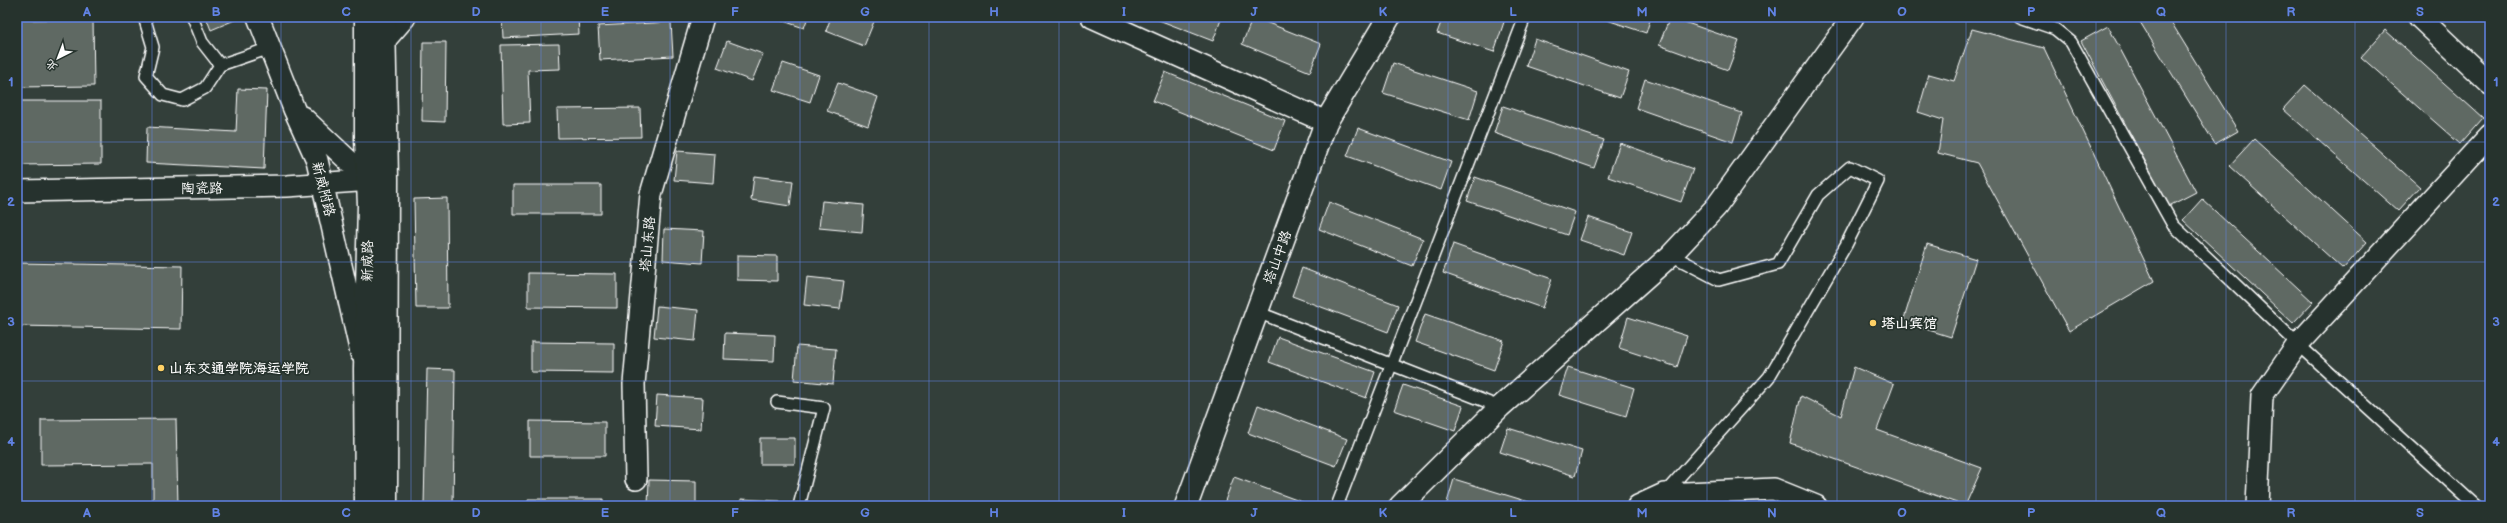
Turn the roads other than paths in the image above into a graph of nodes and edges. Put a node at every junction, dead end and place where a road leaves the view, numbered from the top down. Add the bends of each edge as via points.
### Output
1 (144, 17) edge
2 (192, 17) edge
3 (258, 17) edge
4 (366, 17) edge
5 (384, 17) edge
6 (405, 17) edge
7 (703, 17) edge
8 (1092, 17) edge
9 (1389, 17) edge
10 (1525, 17) edge
11 (1853, 17) edge
12 (2020, 17) edge
13 (2419, 17) edge
14 (384, 40) junction
15 (270, 48) junction
16 (220, 65) junction
17 (2490, 84) edge
18 (294, 109) junction
19 (1326, 122) junction
20 (2490, 135) edge
21 (378, 179) junction
22 (324, 184) junction
23 (17, 191) edge
24 (1670, 255) junction
25 (1257, 312) junction
26 (2298, 344) junction
27 (1390, 364) junction
28 (365, 369) junction
29 (777, 402) dead end
30 (1500, 407) junction
31 (636, 479) dead end
32 (1664, 494) junction
33 (366, 506) edge
34 (386, 506) edge
35 (799, 506) edge
36 (1186, 506) edge
37 (1337, 506) edge
38 (1400, 506) edge
39 (1638, 506) edge
40 (1816, 506) edge
41 (2257, 506) edge
42 (2476, 506) edge

1 - 16 lane via 153,47 146,76 163,95 182,100 205,88
2 - 16 lane via 202,42
3 - 15 street, 新威附路
4 - 21 main road, 新威路 via 366,139
5 - 14 main road, 新威路
6 - 14 street
7 - 31 street, 塔山东路 via 651,194 634,384
8 - 19 street
9 - 19 main road, 塔山中路
10 - 27 lane
11 - 24 street via 1716,207
12 - 26 lane via 2055,29 2071,42 2173,225
13 - 17 street
14 - 21 main road, 新威路
15 - 16 lane
15 - 18 street, 新威附路
18 - 21 street
18 - 22 street, 新威附路 via 317,160
19 - 25 main road, 塔山中路
20 - 26 street
21 - 22 street, 陶瓷路
21 - 28 main road, 新威路
21 - 34 main road, 新威路
22 - 23 street, 陶瓷路
22 - 28 street, 新威附路
24 - 30 street
24 - 32 lane via 1719,280 1778,264 1818,195 1850,167 1878,181 1846,245 1769,377
25 - 27 lane
25 - 36 main road, 塔山中路
26 - 41 street via 2262,396
26 - 42 lane
27 - 30 lane
27 - 37 lane
28 - 33 main road, 新威路
29 - 35 lane via 824,408
30 - 38 street
32 - 39 street
32 - 40 street via 1774,489

